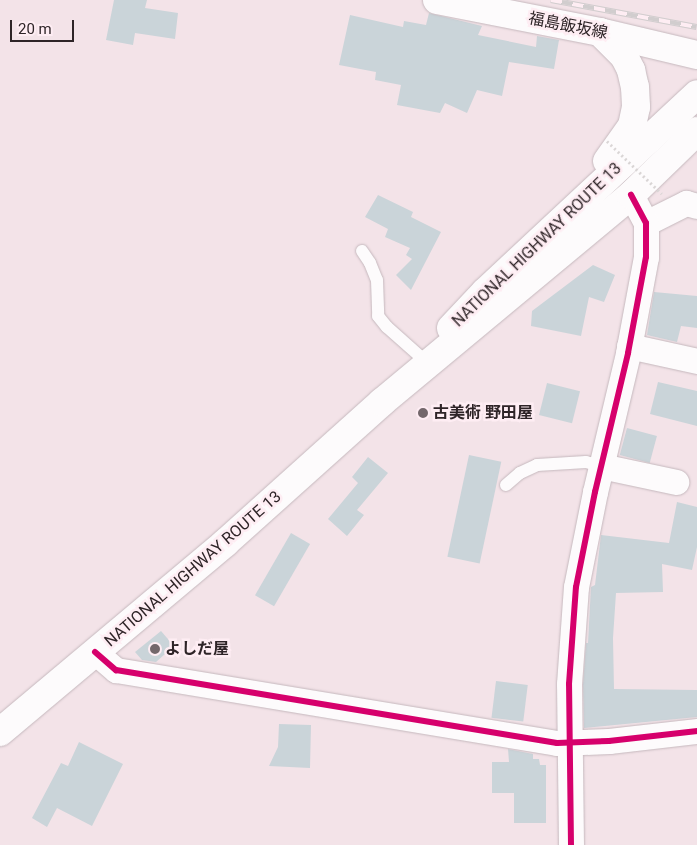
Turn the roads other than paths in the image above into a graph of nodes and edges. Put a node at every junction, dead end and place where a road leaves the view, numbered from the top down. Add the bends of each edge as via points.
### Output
1 (438, 0) edge
2 (600, 32) junction
3 (697, 55) edge
4 (697, 94) edge
5 (697, 131) edge
6 (631, 195) junction
7 (697, 206) edge
8 (646, 223) junction
9 (362, 251) dead end
10 (485, 292) junction
11 (629, 346) junction
12 (423, 359) junction
13 (697, 361) edge
14 (382, 402) junction
15 (601, 466) junction
16 (676, 482) dead end
17 (506, 485) dead end
18 (95, 652) junction
19 (697, 731) edge
20 (0, 732) edge
21 (569, 744) junction
22 (571, 845) edge

1 - 2 main road, 福島飯坂線
2 - 3 main road, 福島飯坂線
2 - 10 main road via 624,56 631,70 636,106 632,126 604,165
4 - 10 main road, NATIONAL HIGHWAY ROUTE 13
5 - 6 main road, NATIONAL HIGHWAY ROUTE 13
6 - 8 street
6 - 14 main road, NATIONAL HIGHWAY ROUTE 13
7 - 8 street via 686,203
8 - 11 street via 646,258
9 - 12 lane via 377,280 378,316
10 - 12 main road, NATIONAL HIGHWAY ROUTE 13
11 - 13 street
11 - 15 street
12 - 14 main road, NATIONAL HIGHWAY ROUTE 13
14 - 18 main road, NATIONAL HIGHWAY ROUTE 13 via 225,543
15 - 16 street
15 - 17 lane via 586,462 538,465 520,473
15 - 21 street via 576,587 569,684
18 - 20 main road, NATIONAL HIGHWAY ROUTE 13
18 - 21 street via 116,670
19 - 21 street
21 - 22 street

